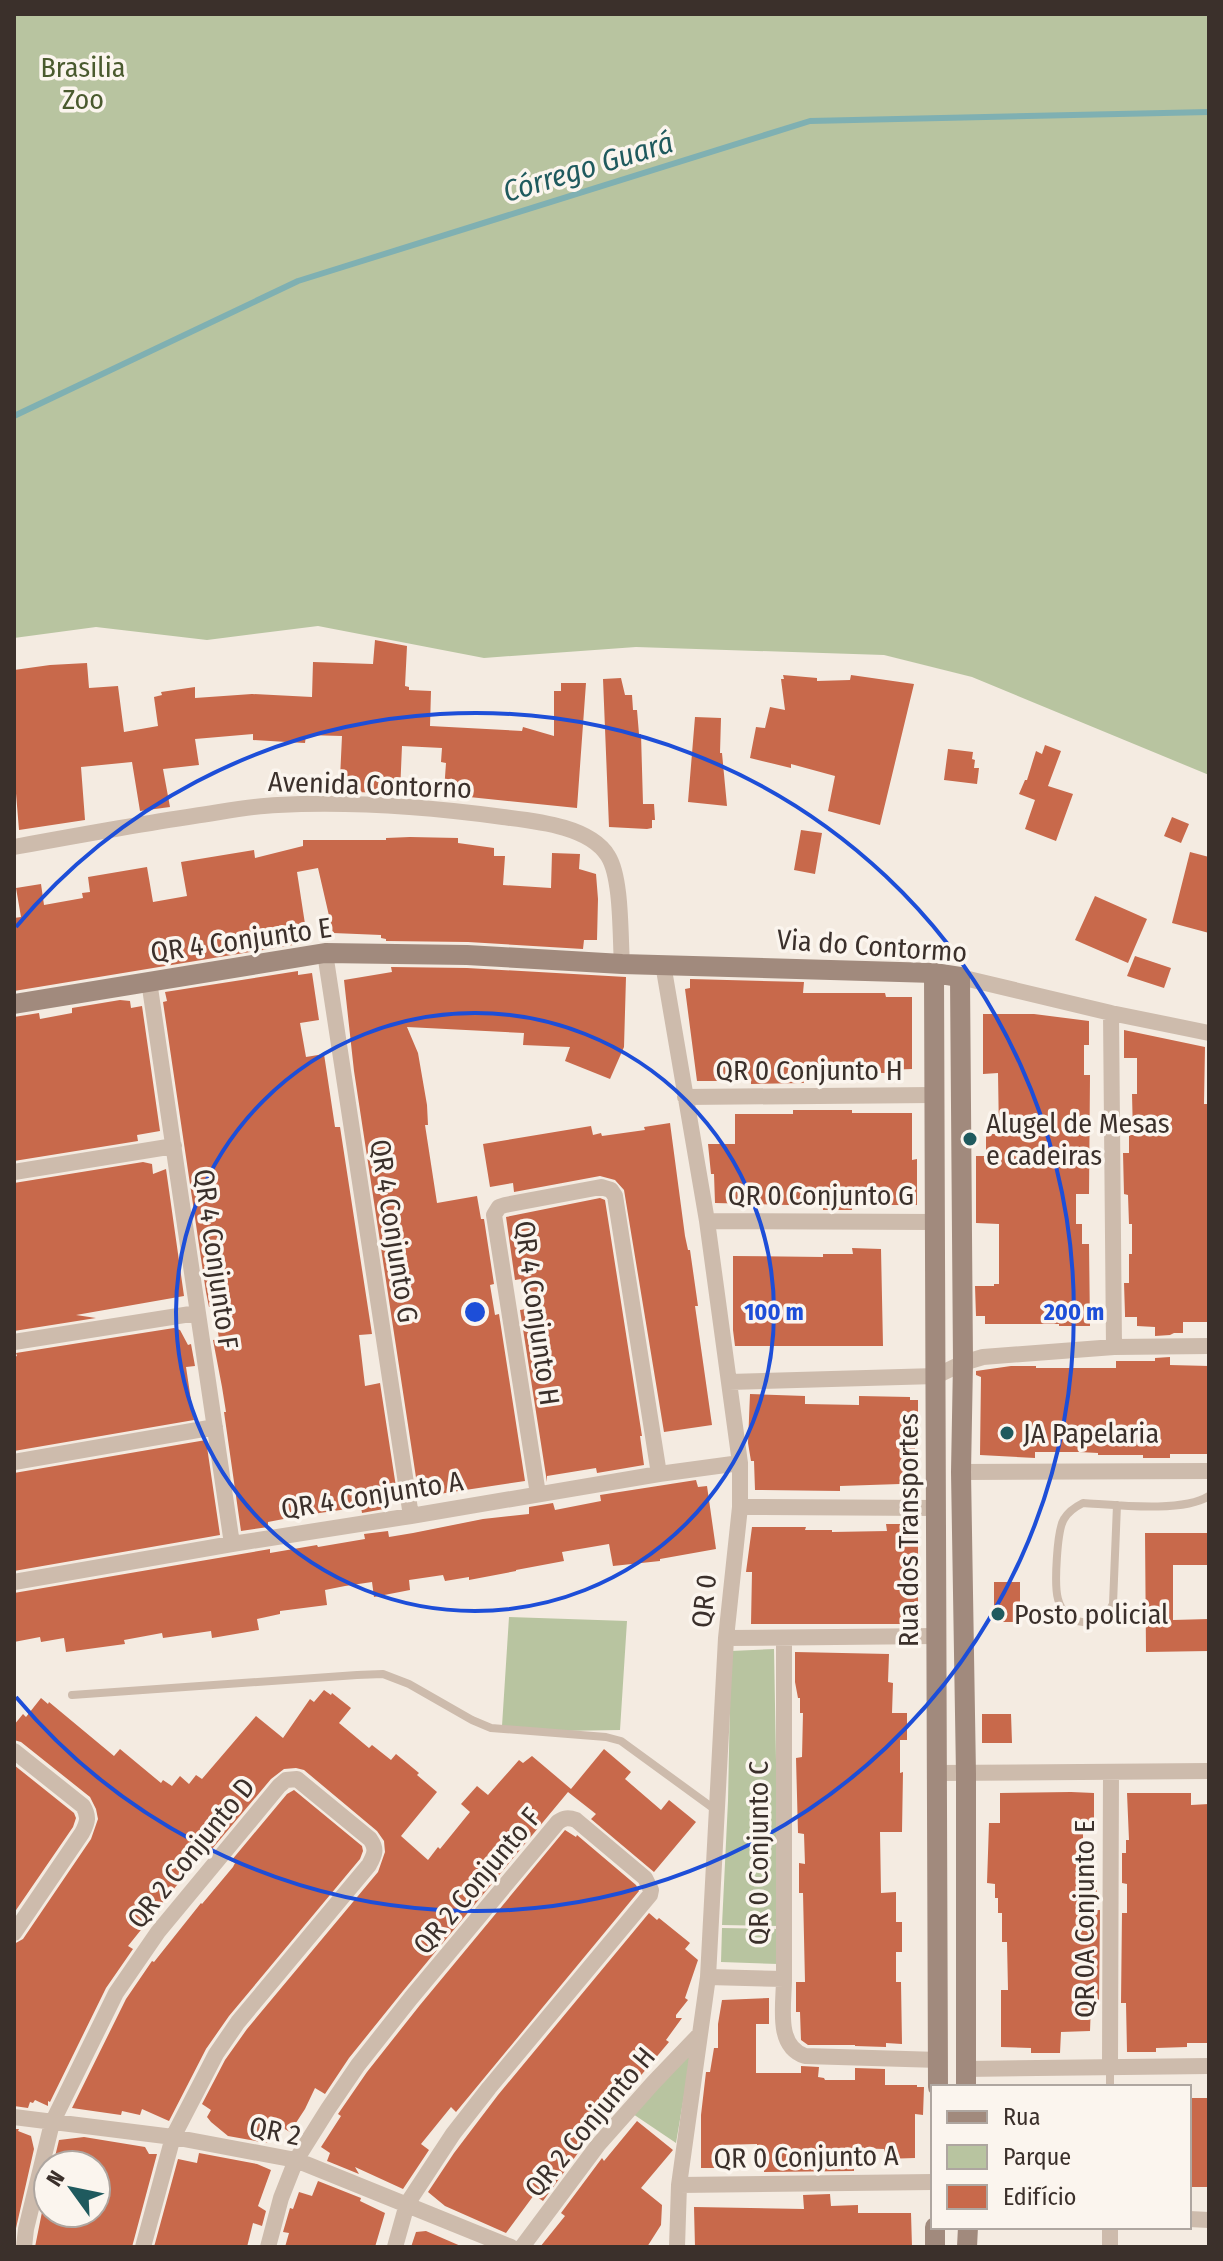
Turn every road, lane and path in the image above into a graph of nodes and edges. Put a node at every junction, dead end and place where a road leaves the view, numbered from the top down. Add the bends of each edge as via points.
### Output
1 (14, 847) edge
2 (325, 953) junction
3 (622, 964) junction
4 (663, 964) junction
5 (934, 973) junction
6 (960, 977) junction
7 (149, 981) junction
8 (14, 1004) edge
9 (1111, 1013) junction
10 (1209, 1033) edge
11 (933, 1095) junction
12 (685, 1097) junction
13 (174, 1146) junction
14 (14, 1172) edge
15 (707, 1221) junction
16 (934, 1222) junction
17 (197, 1313) junction
18 (14, 1342) edge
19 (1209, 1346) edge
20 (1114, 1347) junction
21 (963, 1363) junction
22 (936, 1376) junction
23 (729, 1382) junction
24 (215, 1427) junction
25 (14, 1462) edge
26 (740, 1463) junction
27 (1209, 1471) edge
28 (961, 1472) junction
29 (659, 1474) junction
30 (538, 1494) junction
31 (1209, 1496) edge
32 (1117, 1505) junction
33 (740, 1507) junction
34 (934, 1508) junction
35 (411, 1516) junction
36 (232, 1544) junction
37 (14, 1582) edge
38 (935, 1636) junction
39 (726, 1638) junction
40 (784, 1639) junction
41 (72, 1695) dead end
42 (14, 1751) edge
43 (1209, 1771) edge
44 (1111, 1772) junction
45 (937, 1773) junction
46 (966, 1774) junction
47 (717, 1811) junction
48 (14, 1933) edge
49 (708, 1977) junction
50 (784, 1979) junction
51 (700, 2033) junction
52 (939, 2060) junction
53 (1110, 2066) junction
54 (1209, 2066) edge
55 (965, 2078) edge
56 (938, 2085) edge
57 (1110, 2085) edge
58 (14, 2117) edge
59 (52, 2123) junction
60 (173, 2137) junction
61 (296, 2160) junction
62 (931, 2182) edge
63 (679, 2185) junction
64 (407, 2204) junction
65 (24, 2247) edge
66 (143, 2247) edge
67 (268, 2247) edge
68 (395, 2247) edge
69 (511, 2247) edge
70 (522, 2247) edge
71 (677, 2247) edge

1 - 3 street, Avenida Contorno via 277,805 427,807 536,821 582,834 608,856 617,886
2 - 3 street, QR 4 Conjunto E
2 - 7 street, QR 4 Conjunto E
2 - 35 street, QR 4 Conjunto G
3 - 4 street, Via do Contormo
4 - 5 street, Via do Contormo
4 - 12 street, QR 0
5 - 6 street, Via do Contormo
5 - 11 street, Rua dos Transportes
6 - 9 street, Via do Contormo
6 - 21 street, Rua dos Transportes
7 - 8 street, QR 4 Conjunto E
7 - 13 street, QR 4 Conjunto F
9 - 10 street, Via do Contormo
9 - 20 street
11 - 12 street, QR 0 Conjunto H
11 - 16 street, Rua dos Transportes
12 - 15 street, QR 0
13 - 14 street
13 - 17 street, QR 4 Conjunto F
15 - 16 street, QR 0 Conjunto G
15 - 23 street, QR 0
16 - 22 street, Rua dos Transportes
17 - 18 street
17 - 24 street, QR 4 Conjunto F
19 - 20 street
20 - 21 street
21 - 22 street
21 - 28 street, Rua dos Transportes
22 - 23 street
22 - 34 street, Rua dos Transportes
23 - 26 street, QR 0
24 - 25 street
24 - 36 street, QR 4 Conjunto F
26 - 29 street, QR 4 Conjunto A
26 - 33 street, QR 0
27 - 28 street
28 - 46 street, Rua dos Transportes
29 - 30 street, QR 4 Conjunto A
29 - 30 street, QR 4 Conjunto H via 615,1196 601,1187 505,1205 494,1215
30 - 35 street, QR 4 Conjunto A
31 - 32 lane via 1179,1506
32 - 32 lane via 1113,1604 1100,1621 1076,1620 1058,1601 1059,1531 1064,1517 1083,1503
33 - 34 street
33 - 39 street, QR 0
34 - 38 street, Rua dos Transportes
35 - 36 street, QR 4 Conjunto A
36 - 37 street, QR 4 Conjunto A
38 - 40 street
38 - 45 street, Rua dos Transportes
39 - 40 street
39 - 47 street, QR 0
40 - 50 street, QR 0 Conjunto C
41 - 47 lane via 383,1674 491,1728 621,1741
42 - 48 street via 88,1815 82,1833
43 - 44 street
44 - 46 street
44 - 53 street, QR 0A Conjunto E
45 - 46 street
45 - 52 street, Rua dos Transportes
46 - 55 street, Rua dos Transportes
47 - 49 street, QR 0
49 - 50 street
49 - 51 street, QR 0
50 - 52 street, QR 0 Conjunto C via 784,2032 796,2053
51 - 63 street, QR 0
51 - 70 street, QR 2 Conjunto H via 598,2145
52 - 56 street, Rua dos Transportes
53 - 54 street
53 - 55 street
53 - 57 lane
58 - 59 street, QR 2
59 - 60 street, QR 2
59 - 60 street, QR 2 Conjunto D via 116,1993 158,1932 279,1786 297,1779 370,1839 375,1855 238,2022
59 - 65 street
60 - 61 street, QR 2
60 - 66 street
61 - 64 street, QR 2
61 - 64 street, QR 2 Conjunto F via 358,2065 411,1998 558,1822 576,1820 645,1878 650,1895 480,2099
61 - 67 street
62 - 63 street, QR 0 Conjunto A
63 - 71 street, QR 0
64 - 68 street
64 - 69 street, QR 2

